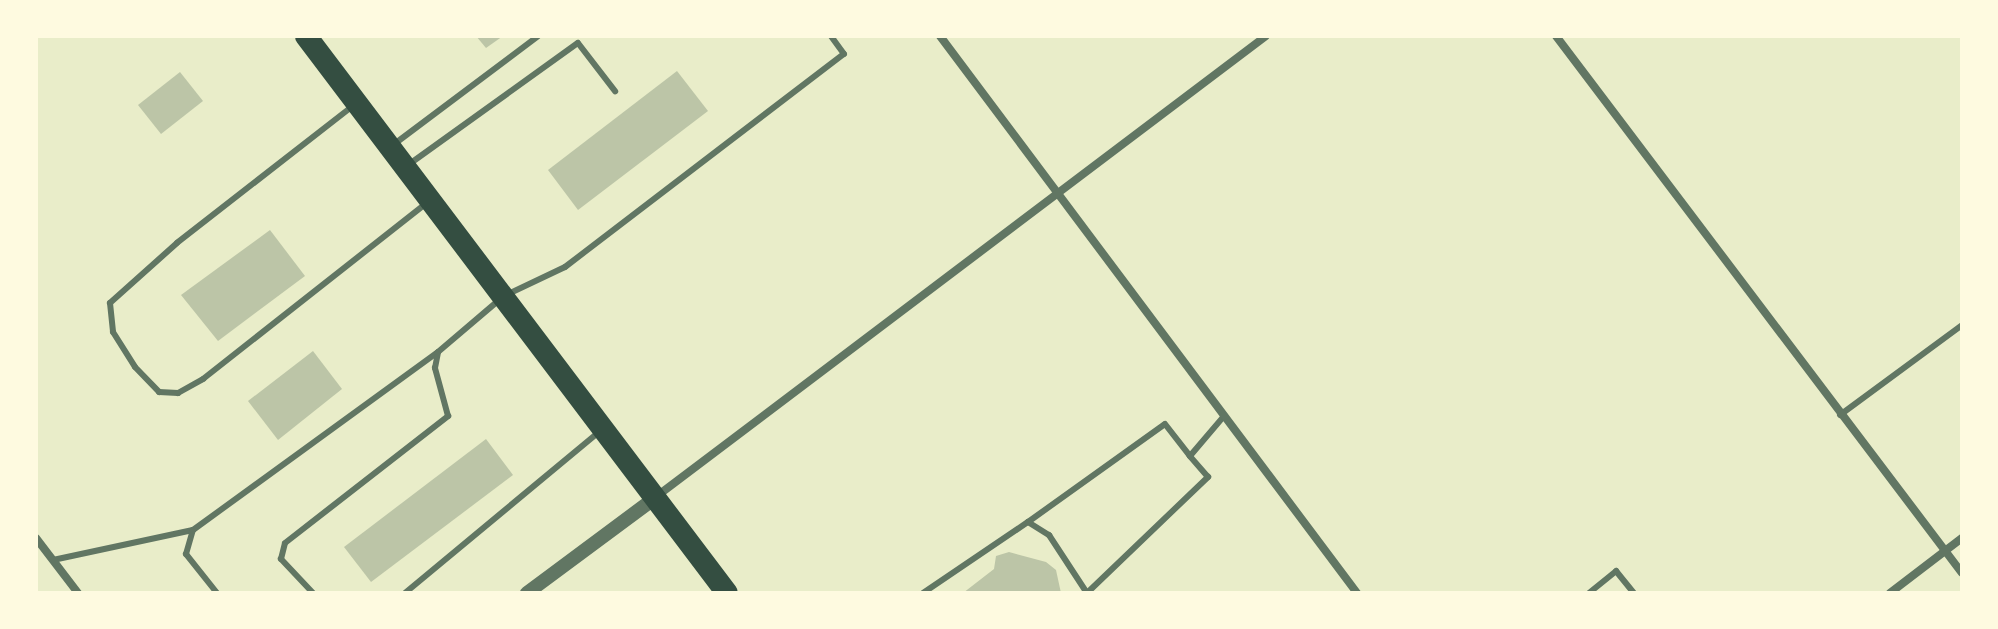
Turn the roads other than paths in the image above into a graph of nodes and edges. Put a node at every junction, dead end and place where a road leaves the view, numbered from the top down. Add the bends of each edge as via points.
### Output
1 (306, 36) edge
2 (538, 36) edge
3 (831, 36) edge
4 (940, 36) edge
5 (1266, 36) edge
6 (1556, 36) edge
7 (615, 91) dead end
8 (356, 103) junction
9 (390, 147) junction
10 (405, 167) junction
11 (1057, 191) junction
12 (430, 200) junction
13 (503, 296) junction
14 (1962, 325) edge
15 (438, 352) junction
16 (1840, 415) junction
17 (1224, 416) junction
18 (603, 429) junction
19 (1190, 456) junction
20 (655, 498) junction
21 (1028, 522) junction
22 (193, 530) junction
23 (36, 538) edge
24 (1962, 538) edge
25 (1945, 551) junction
26 (53, 560) junction
27 (1962, 573) edge
28 (78, 593) edge
29 (217, 593) edge
30 (313, 593) edge
31 (405, 593) edge
32 (527, 593) edge
33 (727, 593) edge
34 (923, 593) edge
35 (1087, 593) edge
36 (1357, 593) edge
37 (1589, 593) edge
38 (1634, 593) edge
39 (1890, 593) edge

1 - 8 highway
2 - 9 lane
3 - 13 lane via 844,54 565,267
4 - 11 street
5 - 11 street
6 - 16 street
7 - 10 lane via 578,43
8 - 9 highway
8 - 12 lane via 177,243 110,303 113,332 135,367 159,392 178,393 203,379
9 - 10 highway
10 - 12 highway
11 - 17 street
11 - 20 street
12 - 13 highway
13 - 15 lane
13 - 18 highway
14 - 16 lane
15 - 22 lane
15 - 30 lane via 435,368 448,416 285,543 281,559
16 - 25 street
17 - 19 lane
17 - 36 street
18 - 20 highway
18 - 31 lane
19 - 21 lane via 1165,424
19 - 35 lane via 1208,477
20 - 32 street
20 - 33 highway
21 - 34 lane
21 - 35 lane via 1049,535
22 - 26 lane
22 - 29 lane via 186,554
23 - 26 street
24 - 25 street
25 - 27 street
25 - 39 street
26 - 28 street
37 - 38 lane via 1616,571

